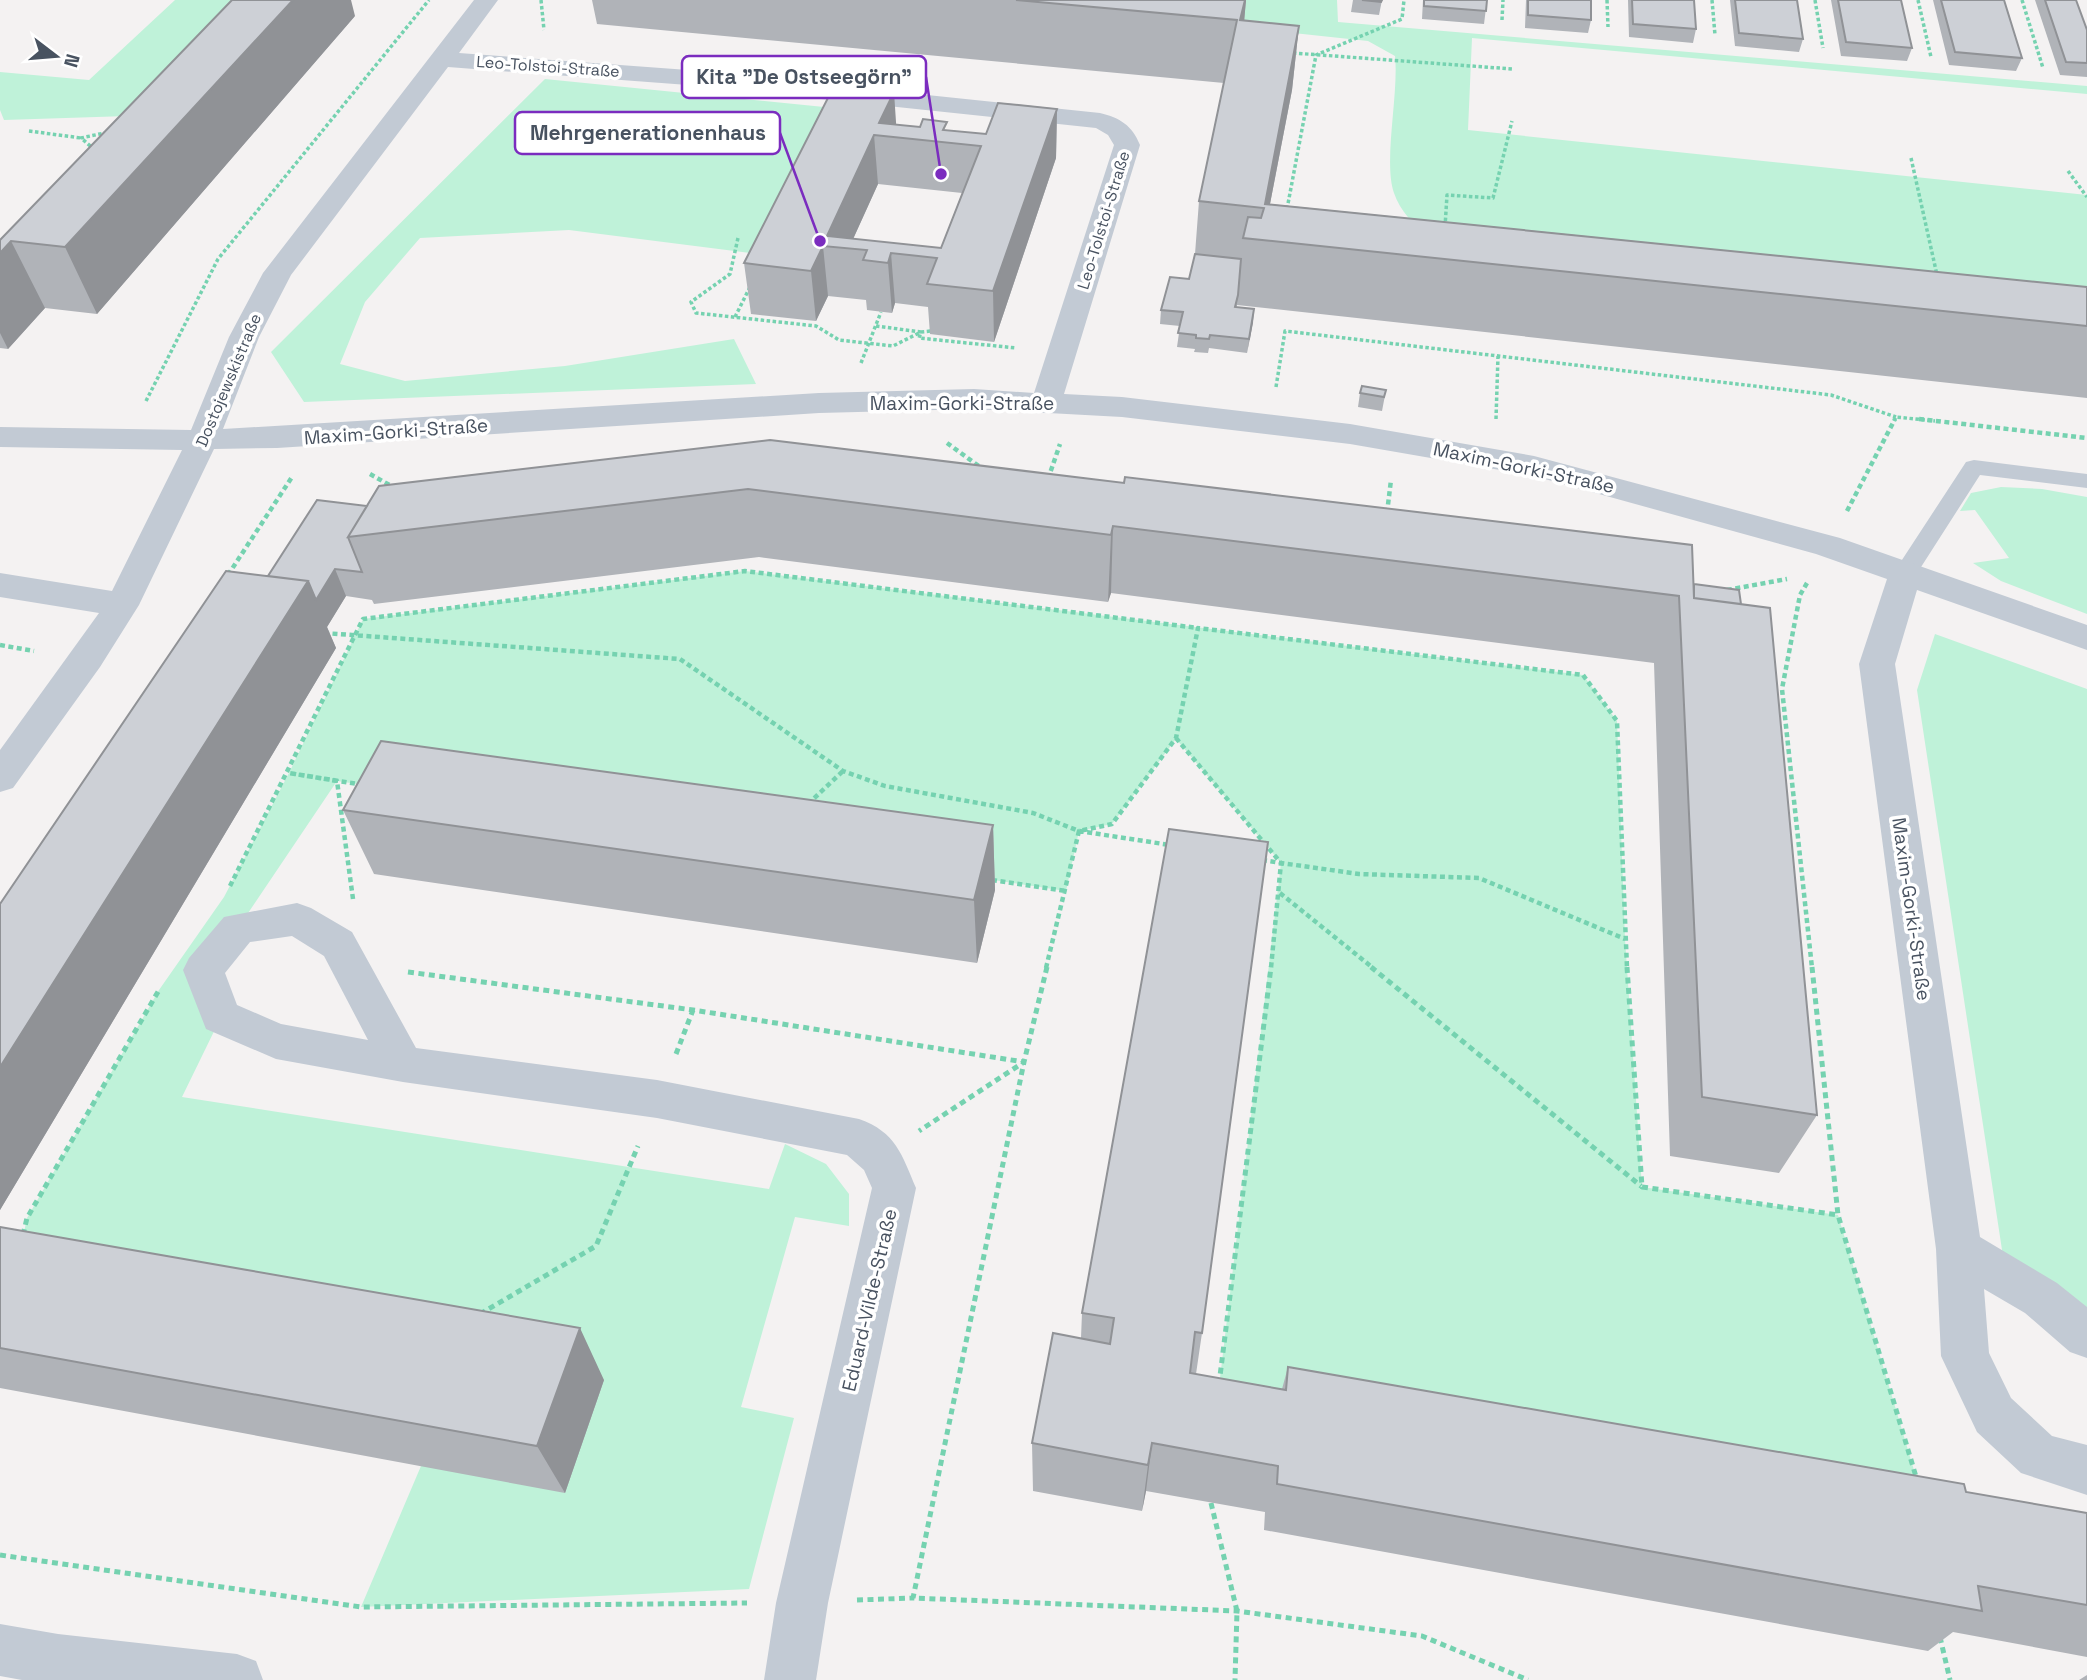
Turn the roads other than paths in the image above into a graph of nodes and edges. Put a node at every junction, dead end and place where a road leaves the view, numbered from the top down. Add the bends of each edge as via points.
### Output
1 (486, 0) edge
2 (441, 59) junction
3 (1046, 403) junction
4 (0, 437) edge
5 (203, 440) junction
6 (2087, 481) edge
7 (1906, 572) junction
8 (0, 585) edge
9 (122, 605) junction
10 (2087, 638) edge
11 (0, 778) edge
12 (403, 1064) junction
13 (1959, 1249) junction
14 (2087, 1336) edge
15 (2087, 1471) edge
16 (0, 1650) edge
17 (237, 1680) edge
18 (790, 1680) edge

1 - 2 street, Dostojewskistraße
2 - 3 street, Leo-Tolstoi-Straße via 620,71 1114,126 1124,134 1127,145
2 - 5 street, Dostojewskistraße via 277,272 244,337
3 - 5 street, Maxim-Gorki-Straße via 974,399 819,403
3 - 7 street, Maxim-Gorki-Straße via 1271,423 1487,456 1663,499
4 - 5 street, Maxim-Gorki-Straße
5 - 9 street, Dostojewskistraße
6 - 7 lane via 1974,467
7 - 10 street, Maxim-Gorki-Straße
7 - 13 street, Maxim-Gorki-Straße via 1877,664
8 - 9 street
9 - 11 street, Dostojewskistraße
12 - 12 street via 276,1041 221,1017 203,970 237,928 297,919 338,944
12 - 18 street, Eduard-Vilde-Straße via 657,1100 859,1138 881,1157 894,1188 802,1603
13 - 14 street via 2041,1298
13 - 15 street, Maxim-Gorki-Straße via 1965,1356 1994,1415 2038,1456
16 - 17 street

